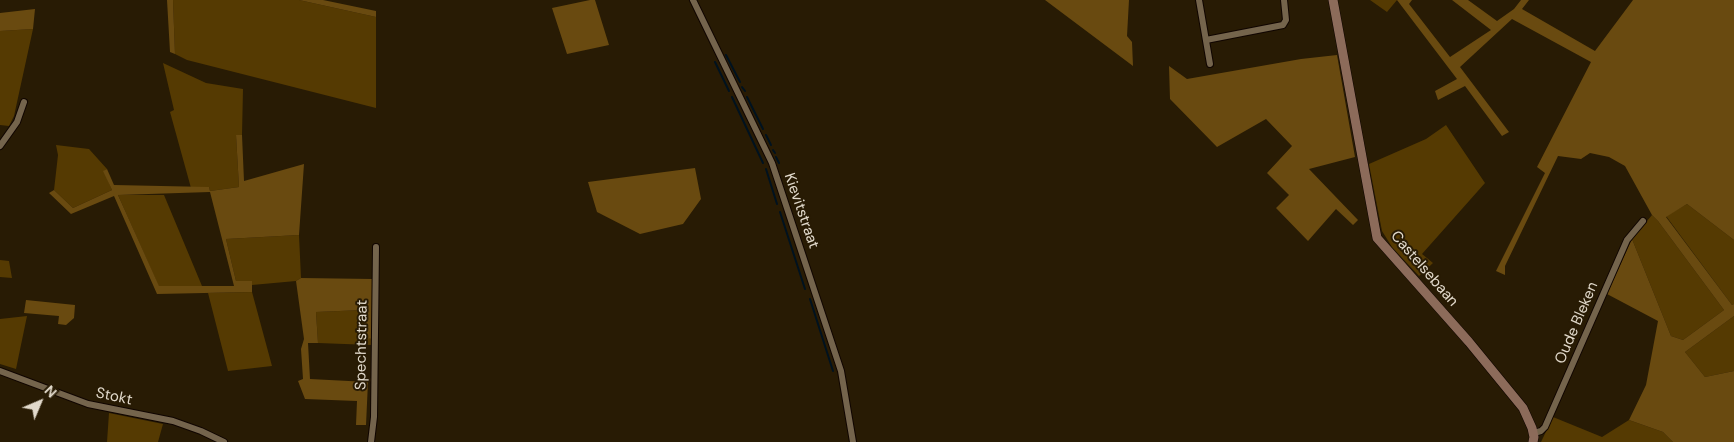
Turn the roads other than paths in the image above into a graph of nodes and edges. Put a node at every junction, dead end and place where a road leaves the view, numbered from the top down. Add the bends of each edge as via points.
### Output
1 (693, 0) edge
2 (1199, 0) edge
3 (1284, 0) edge
4 (1333, 0) edge
5 (1206, 40) junction
6 (1210, 64) dead end
7 (24, 102) dead end
8 (0, 146) edge
9 (1643, 221) dead end
10 (376, 247) dead end
11 (0, 371) edge
12 (1533, 437) edge
13 (224, 442) edge
14 (371, 442) edge
15 (853, 442) edge

1 - 15 street, Kievitstraat via 772,163 841,371
2 - 5 street
3 - 5 street via 1286,20 1283,25
4 - 12 street, Castelsebaan via 1377,238 1500,378 1523,408
5 - 6 street
7 - 8 street via 17,122
9 - 12 street, Oude Bleken via 1627,240 1545,427
10 - 14 street, Spechtstraat
11 - 13 street, Stokt via 88,404 173,421

